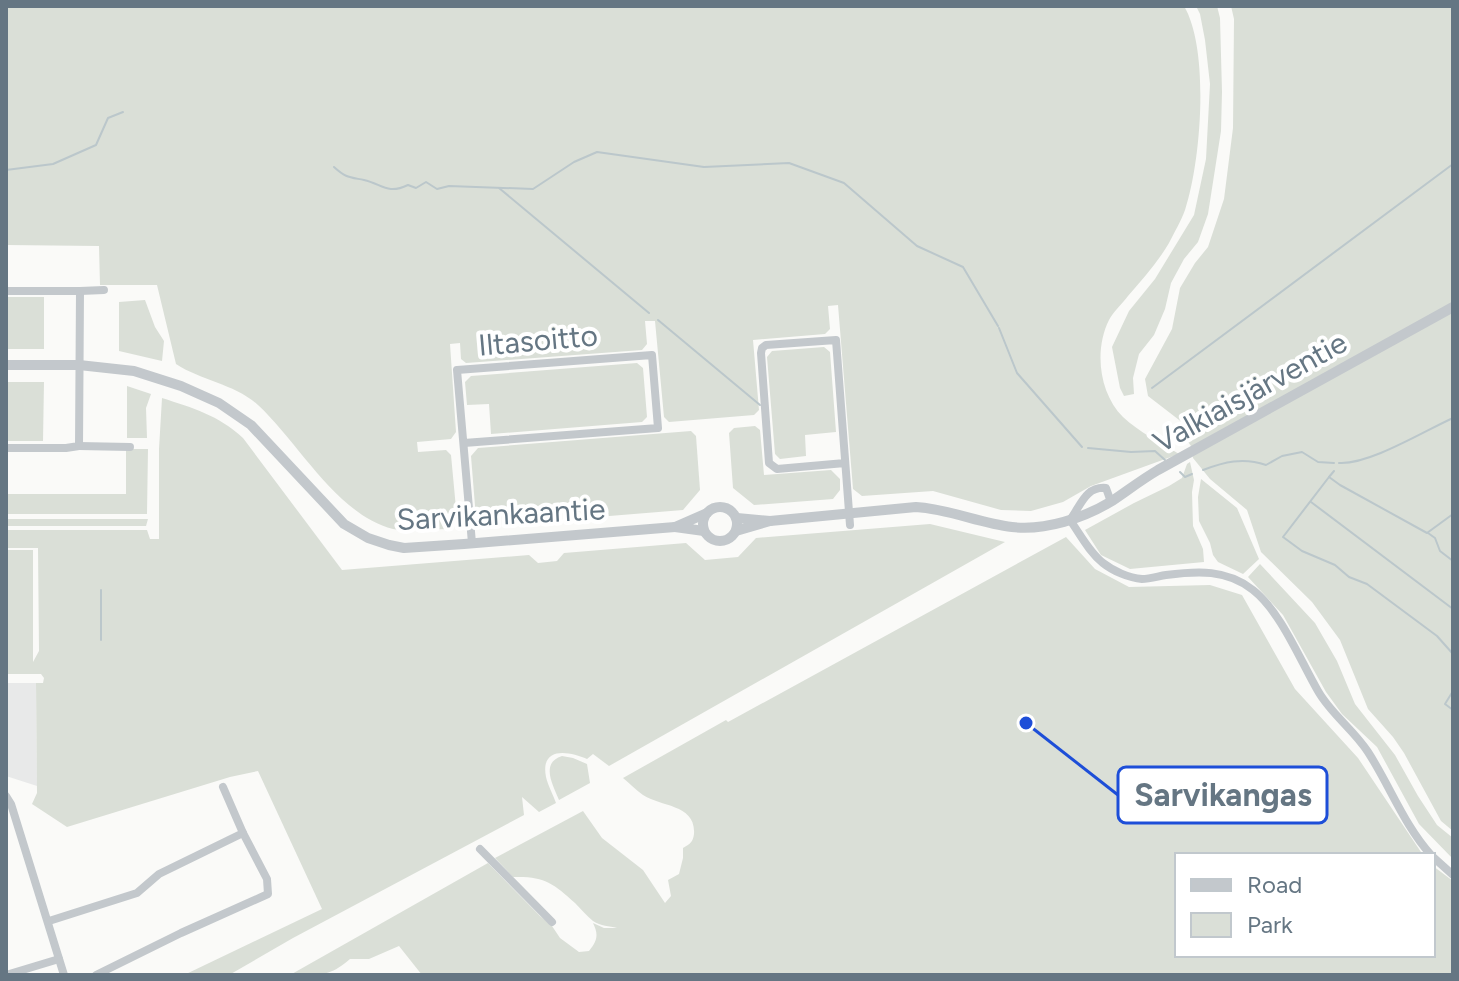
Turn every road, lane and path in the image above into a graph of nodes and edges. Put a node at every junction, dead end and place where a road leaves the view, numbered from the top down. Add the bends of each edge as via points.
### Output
1 (104, 290) dead end
2 (6, 291) edge
3 (80, 291) junction
4 (1453, 307) edge
5 (6, 365) edge
6 (79, 365) junction
7 (464, 443) junction
8 (79, 446) junction
9 (130, 447) dead end
10 (6, 448) edge
11 (845, 463) junction
12 (1111, 502) junction
13 (707, 513) junction
14 (737, 518) junction
15 (849, 519) junction
16 (1070, 520) junction
17 (770, 521) junction
18 (675, 527) junction
19 (704, 531) junction
20 (736, 531) junction
21 (472, 543) junction
22 (223, 787) dead end
23 (6, 796) edge
24 (243, 833) junction
25 (480, 849) dead end
26 (1429, 853) edge
27 (1435, 859) edge
28 (1453, 875) edge
29 (49, 921) junction
30 (552, 922) dead end
31 (59, 959) junction
32 (6, 975) edge
33 (64, 975) edge
34 (96, 975) edge

1 - 3 street
2 - 3 street
3 - 6 street
4 - 12 street, Valkiaisjärventie via 1158,470
5 - 6 street, Sarvikankaantie
6 - 8 street
6 - 21 street, Sarvikankaantie via 134,371 219,403 251,425 344,524 368,538 404,548
7 - 7 street, Iltasoitto via 658,428 652,355 457,370
7 - 21 street, Iltasoitto
8 - 9 street
8 - 10 street
11 - 11 street via 836,340 766,345 761,353 769,463 777,469
11 - 15 street
12 - 16 street, Valkiaisjärventie
12 - 16 street via 1106,488 1090,490
13 - 14 street, Sarvikankaantie via 723,507
13 - 18 street, Sarvikankaantie
13 - 19 street
14 - 17 street, Sarvikankaantie
14 - 20 street
15 - 16 street, Sarvikankaantie via 916,507 1011,527
15 - 17 street, Sarvikankaantie
16 - 26 street via 1090,549 1115,571 1142,579 1213,572 1255,591 1278,619 1320,694 1367,750
17 - 20 street, Sarvikankaantie
18 - 19 street, Sarvikankaantie
18 - 21 street, Sarvikankaantie
19 - 20 street, Sarvikankaantie via 720,541
22 - 24 street
23 - 29 street
24 - 29 street via 159,874 137,893
24 - 34 street via 267,879 268,894
25 - 30 street
27 - 28 street
29 - 31 street
31 - 32 street
31 - 33 street

